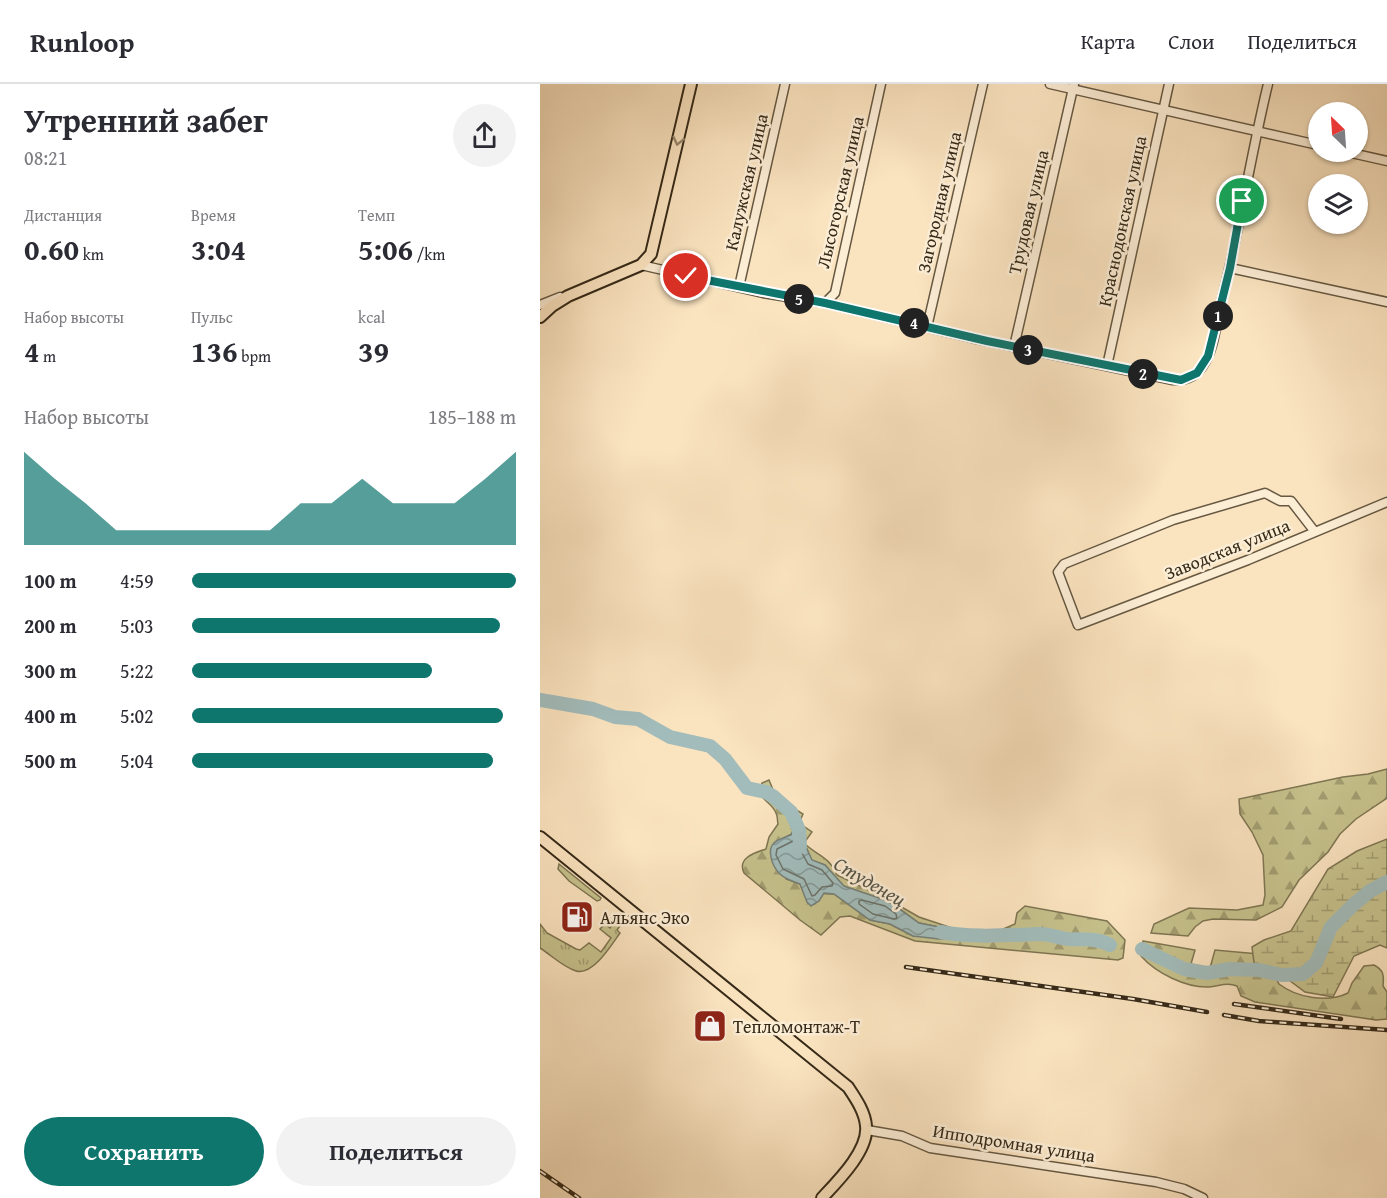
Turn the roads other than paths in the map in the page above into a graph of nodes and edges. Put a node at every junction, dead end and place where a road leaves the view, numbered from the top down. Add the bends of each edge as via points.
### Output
1 (691, 84) edge
2 (785, 84) edge
3 (881, 84) edge
4 (983, 84) edge
5 (1050, 84) edge
6 (1169, 84) edge
7 (1268, 84) edge
8 (1074, 86) edge
9 (1163, 111) junction
10 (1257, 131) junction
11 (1308, 143) edge
12 (1368, 157) edge
13 (1387, 161) edge
14 (641, 265) junction
15 (1230, 268) junction
16 (739, 287) junction
17 (578, 291) junction
18 (1387, 302) edge
19 (825, 303) junction
20 (540, 305) edge
21 (540, 317) edge
22 (927, 327) junction
23 (1014, 347) junction
24 (1107, 366) junction
25 (1387, 502) edge
26 (1315, 532) junction
27 (540, 837) edge
28 (867, 1130) junction
29 (822, 1198) edge
30 (1203, 1198) edge

1 -> 14 main road via 651,254
2 - 16 street, Калужская улица
3 - 19 street, Лысогорская улица via 835,293
4 - 22 street, Загородная улица
5 - 8 street
6 - 9 street, Краснодонская улица
7 - 10 street
8 - 9 street
8 - 23 street, Трудовая улица
9 - 10 street
9 - 24 street, Краснодонская улица
10 - 11 street
10 - 15 street
12 - 13 street
14 - 16 street
14 - 17 main road
15 - 18 street
15 - 24 street via 1208,356 1200,371 1187,379 1173,380
16 - 19 street
17 - 20 street
17 - 21 main road
19 - 22 street
22 - 23 street
23 - 24 street
25 - 26 street, Заводская улица
26 - 26 street, Заводская улица via 1078,625 1058,572 1064,564 1173,520 1265,493 1280,501 1291,501
27 - 28 main road via 848,1087 860,1106
28 - 29 main road via 858,1153
28 - 30 street, Ипподромная улица via 930,1148 1156,1182

